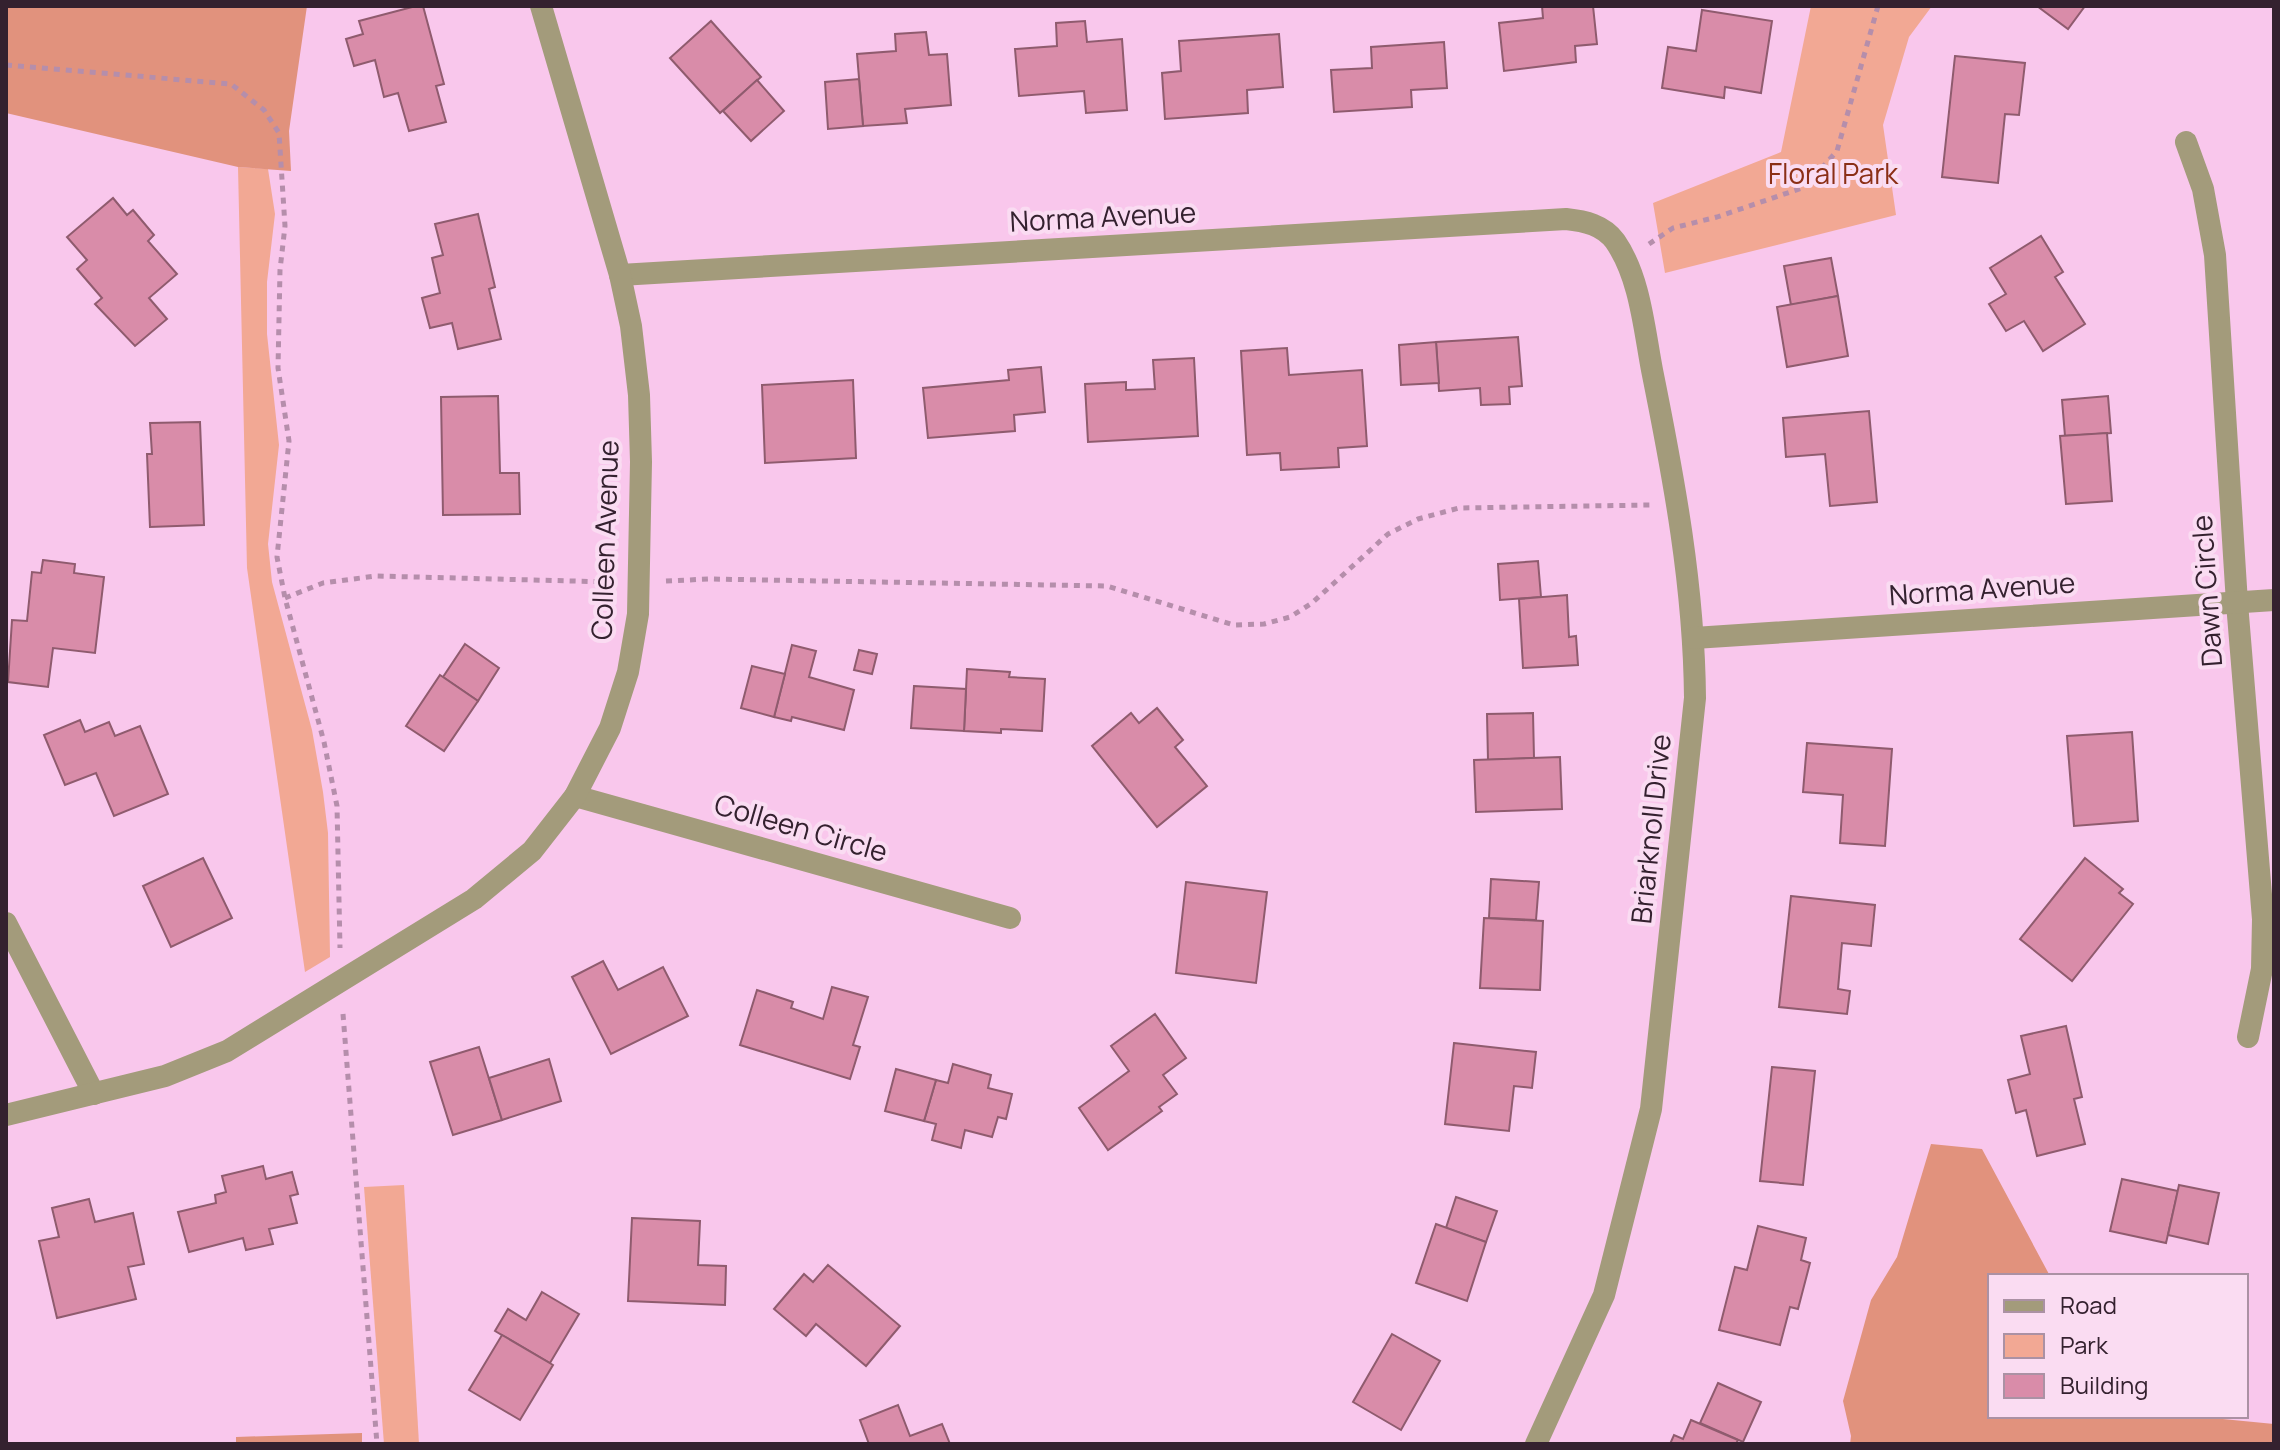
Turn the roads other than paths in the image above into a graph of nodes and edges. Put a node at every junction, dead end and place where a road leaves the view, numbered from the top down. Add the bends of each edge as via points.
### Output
1 (541, 6) edge
2 (2186, 142) dead end
3 (1589, 221) joint
4 (620, 275) junction
5 (2274, 600) edge
6 (2237, 603) junction
7 (1694, 638) junction
8 (575, 796) junction
9 (1010, 918) dead end
10 (6, 923) edge
11 (2248, 1037) dead end
12 (94, 1094) junction
13 (6, 1115) edge
14 (1536, 1444) edge

1 - 4 street, Colleen Avenue
2 - 6 street, Dawn Circle via 2203,189 2215,255
3 - 4 street, Norma Avenue
3 - 7 street, Briarknoll Drive via 1613,238 1638,296 1679,504
4 - 8 street, Colleen Avenue via 639,395 638,614 628,672 610,728
5 - 6 street, Norma Avenue
6 - 7 street, Norma Avenue
6 - 11 street, Dawn Circle via 2263,919 2262,969
7 - 14 street, Briarknoll Drive via 1695,698 1651,1109 1604,1295
8 - 9 street, Colleen Circle
8 - 12 street, Colleen Avenue via 532,851 474,899 341,982 227,1051 165,1076
10 - 12 street
12 - 13 street, Colleen Avenue

